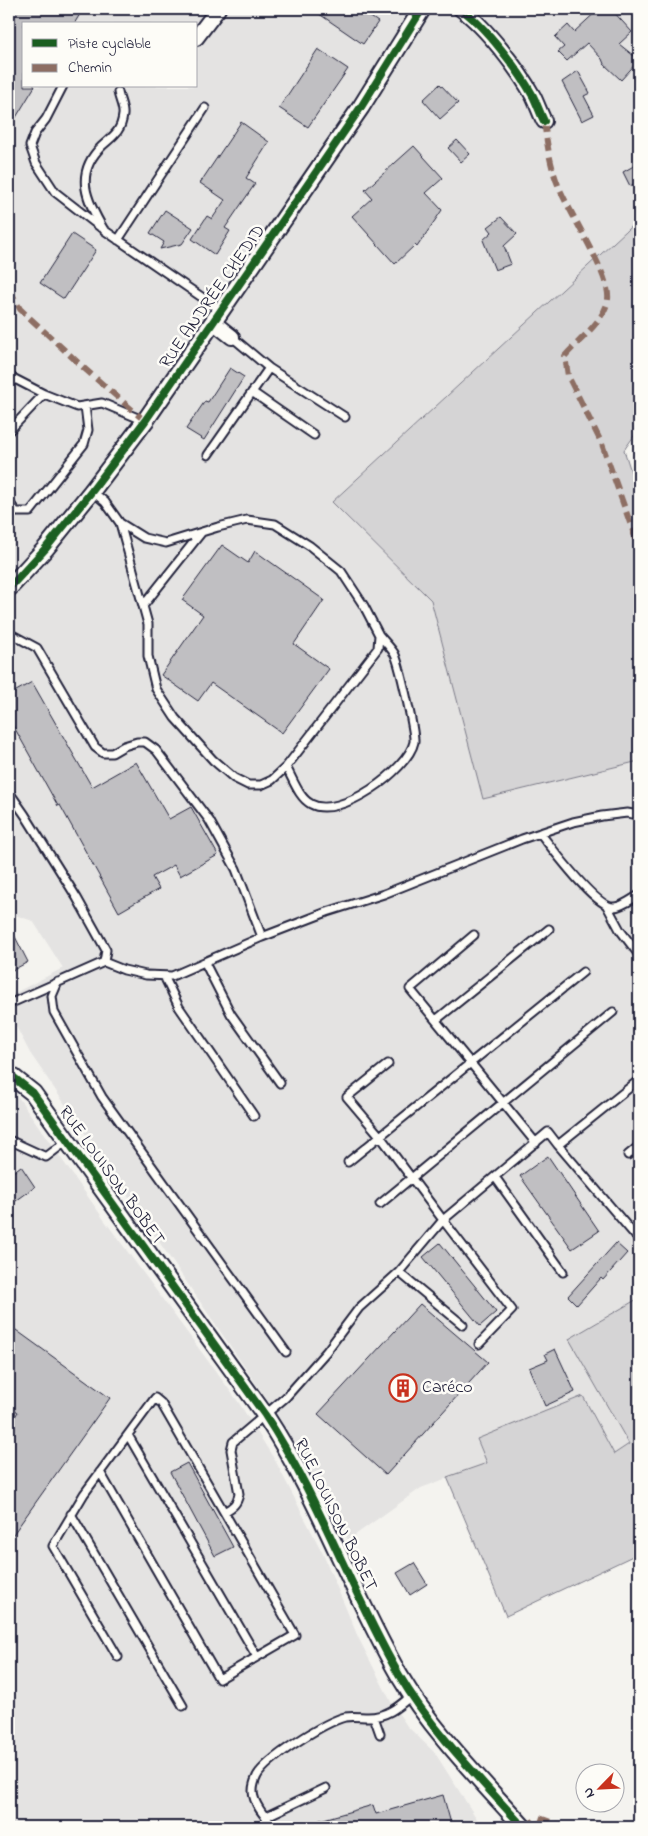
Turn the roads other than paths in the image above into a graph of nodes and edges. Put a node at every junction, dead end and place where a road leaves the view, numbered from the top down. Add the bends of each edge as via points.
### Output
1 (218, 9) edge
2 (422, 9) edge
3 (461, 9) edge
4 (198, 35) edge
5 (62, 88) edge
6 (118, 92) dead end
7 (205, 108) dead end
8 (544, 121) dead end
9 (104, 230) junction
10 (118, 240) junction
11 (218, 316) junction
12 (232, 337) joint
13 (269, 368) junction
14 (9, 376) edge
15 (252, 392) junction
16 (44, 394) junction
17 (85, 406) junction
18 (346, 417) dead end
19 (145, 421) junction
20 (9, 431) edge
21 (314, 436) dead end
22 (208, 455) dead end
23 (92, 492) junction
24 (9, 502) edge
25 (120, 523) junction
26 (201, 533) junction
27 (9, 588) edge
28 (143, 606) junction
29 (9, 633) edge
30 (379, 635) junction
31 (286, 767) junction
32 (9, 792) edge
33 (639, 815) edge
34 (540, 833) junction
35 (639, 895) edge
36 (607, 906) junction
37 (549, 929) dead end
38 (474, 935) dead end
39 (262, 937) junction
40 (639, 954) edge
41 (104, 962) junction
42 (205, 963) junction
43 (583, 972) dead end
44 (164, 976) junction
45 (58, 982) junction
46 (9, 1004) edge
47 (613, 1012) dead end
48 (436, 1020) junction
49 (470, 1062) junction
50 (388, 1064) dead end
51 (9, 1074) edge
52 (639, 1080) edge
53 (280, 1083) dead end
54 (504, 1104) junction
55 (254, 1116) dead end
56 (380, 1136) junction
57 (9, 1140) edge
58 (67, 1141) junction
59 (536, 1142) junction
60 (558, 1145) junction
61 (639, 1146) edge
62 (628, 1155) dead end
63 (348, 1162) dead end
64 (495, 1177) junction
65 (412, 1178) junction
66 (380, 1204) dead end
67 (443, 1220) junction
68 (639, 1240) edge
69 (399, 1272) junction
70 (563, 1272) dead end
71 (463, 1324) dead end
72 (479, 1344) dead end
73 (286, 1352) dead end
74 (265, 1416) junction
75 (128, 1435) junction
76 (100, 1472) junction
77 (224, 1512) junction
78 (71, 1514) junction
79 (257, 1656) junction
80 (118, 1657) dead end
81 (412, 1695) junction
82 (183, 1706) dead end
83 (374, 1717) junction
84 (380, 1734) dead end
85 (326, 1788) dead end
86 (265, 1817) junction
87 (274, 1827) edge
88 (523, 1827) edge

1 - 4 street
2 - 11 street, RUE ANDRÉE CHEDID via 361,107
3 - 8 street via 486,33 517,72
5 - 9 lane via 30,146 36,163 55,192
6 - 9 lane, RUE ANDRÉE CHEDID via 123,114 117,134 91,159 85,174 92,210
7 - 10 lane
9 - 10 lane, RUE ANDRÉE CHEDID
10 - 11 lane, RUE ANDRÉE CHEDID
11 - 12 street, RUE ANDRÉE CHEDID
11 - 19 street, RUE ANDRÉE CHEDID
12 - 13 lane
13 - 15 lane
13 - 18 lane
14 - 16 lane
15 - 21 lane
15 - 22 lane
16 - 17 lane via 78,407
16 - 20 lane
17 - 19 lane via 102,403
17 - 24 lane via 88,430 84,444 30,512 16,512
19 - 23 street, RUE ANDRÉE CHEDID
23 - 25 lane via 105,502
23 - 27 street, RUE ANDRÉE CHEDID
25 - 26 lane via 144,538 166,543
25 - 28 lane
26 - 28 lane
26 - 30 lane via 247,520 275,524 310,546 341,572
28 - 31 lane via 148,624 148,656 156,689 175,718 212,760 248,785 261,785 272,780
29 - 39 lane via 37,648 96,747 103,753 112,753 137,742 146,742 156,750 208,820 236,870
30 - 31 lane via 378,648
30 - 31 lane via 395,654 413,728 414,742 406,758 390,777 354,799 321,808 310,804 300,793
32 - 41 lane via 82,907 106,950
33 - 34 lane via 602,816
34 - 36 lane via 568,868
34 - 39 lane
35 - 36 lane via 617,907
36 - 40 lane
37 - 48 lane
38 - 48 lane via 410,989
39 - 42 lane
41 - 44 lane via 124,970
41 - 45 lane
42 - 44 lane
42 - 53 lane via 231,1014
43 - 49 lane
44 - 55 lane via 179,1007
45 - 46 lane
45 - 73 lane via 52,996 54,1012 102,1097
47 - 54 lane
48 - 49 lane
49 - 54 lane
49 - 56 lane
50 - 56 lane via 347,1097
51 - 58 street, RUE LOUISON BOBET via 33,1093
52 - 60 lane
54 - 59 lane
54 - 65 lane
56 - 63 lane
56 - 65 lane
57 - 58 lane via 46,1157
58 - 74 street, RUE LOUISON BOBET
59 - 60 lane via 548,1132
59 - 64 lane
60 - 68 lane
61 - 62 lane
64 - 67 lane
64 - 70 lane
65 - 66 lane
65 - 67 lane
67 - 69 lane
67 - 72 lane via 512,1310
69 - 71 lane
69 - 74 lane via 359,1308 326,1352
74 - 77 lane via 233,1442 230,1450 239,1494 234,1506
74 - 81 street, RUE LOUISON BOBET via 298,1470 374,1630
75 - 76 lane
75 - 77 lane via 155,1398 161,1403
75 - 79 lane
76 - 78 lane
76 - 79 lane via 219,1679
77 - 79 lane via 295,1635
78 - 80 lane via 53,1546
78 - 82 lane
81 - 83 lane via 396,1709
81 - 88 street, RUE LOUISON BOBET via 458,1755
83 - 84 lane
83 - 86 lane via 346,1717 321,1727 268,1763 256,1777 253,1793
85 - 86 lane
86 - 87 lane

